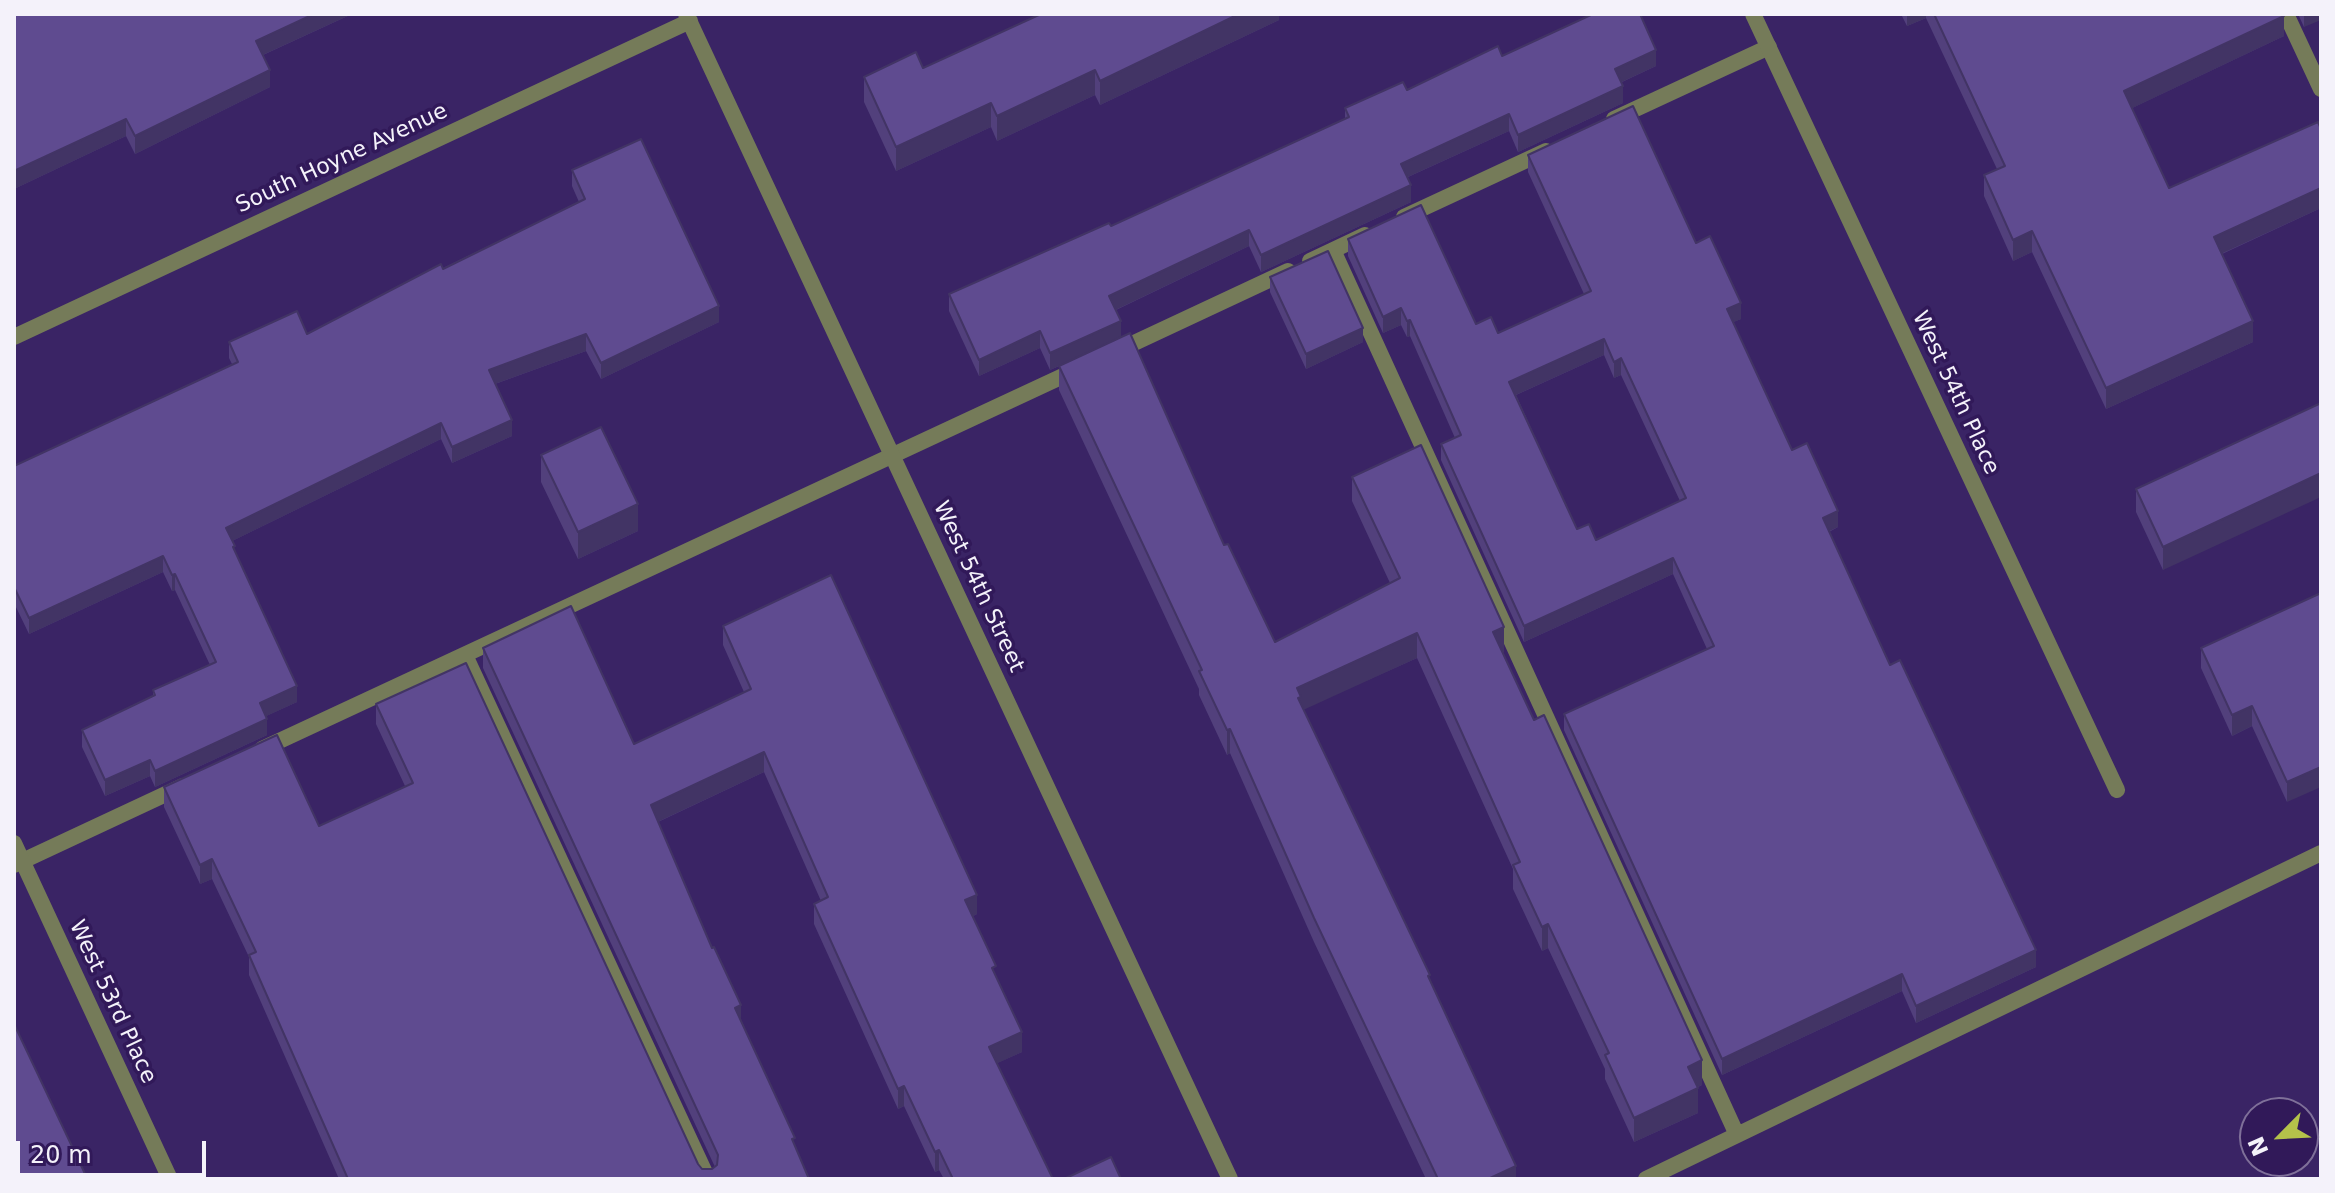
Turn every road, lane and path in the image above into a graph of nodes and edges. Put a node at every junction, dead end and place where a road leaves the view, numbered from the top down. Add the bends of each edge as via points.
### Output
1 (1753, 14) edge
2 (2286, 14) edge
3 (688, 18) edge
4 (1769, 47) junction
5 (2321, 89) edge
6 (1592, 129) edge
7 (1564, 143) edge
8 (1333, 250) junction
9 (14, 337) edge
10 (892, 456) junction
11 (465, 655) junction
12 (241, 759) edge
13 (199, 778) edge
14 (2117, 790) dead end
15 (14, 843) edge
16 (2321, 853) edge
17 (18, 863) edge
18 (1737, 1135) junction
19 (170, 1179) edge
20 (708, 1179) edge
21 (1230, 1179) edge
22 (1646, 1179) edge

1 - 4 street, West 54th Place
2 - 5 street
3 - 9 street, South Hoyne Avenue
3 - 10 street, West 54th Street
4 - 6 street
4 - 14 street, West 54th Place
7 - 8 street
8 - 10 street
8 - 18 street
10 - 11 street
10 - 21 street, West 54th Street
11 - 12 street
11 - 20 street
13 - 17 street
15 - 17 street, West 53rd Place
16 - 18 street
17 - 19 street, West 53rd Place
18 - 22 street

